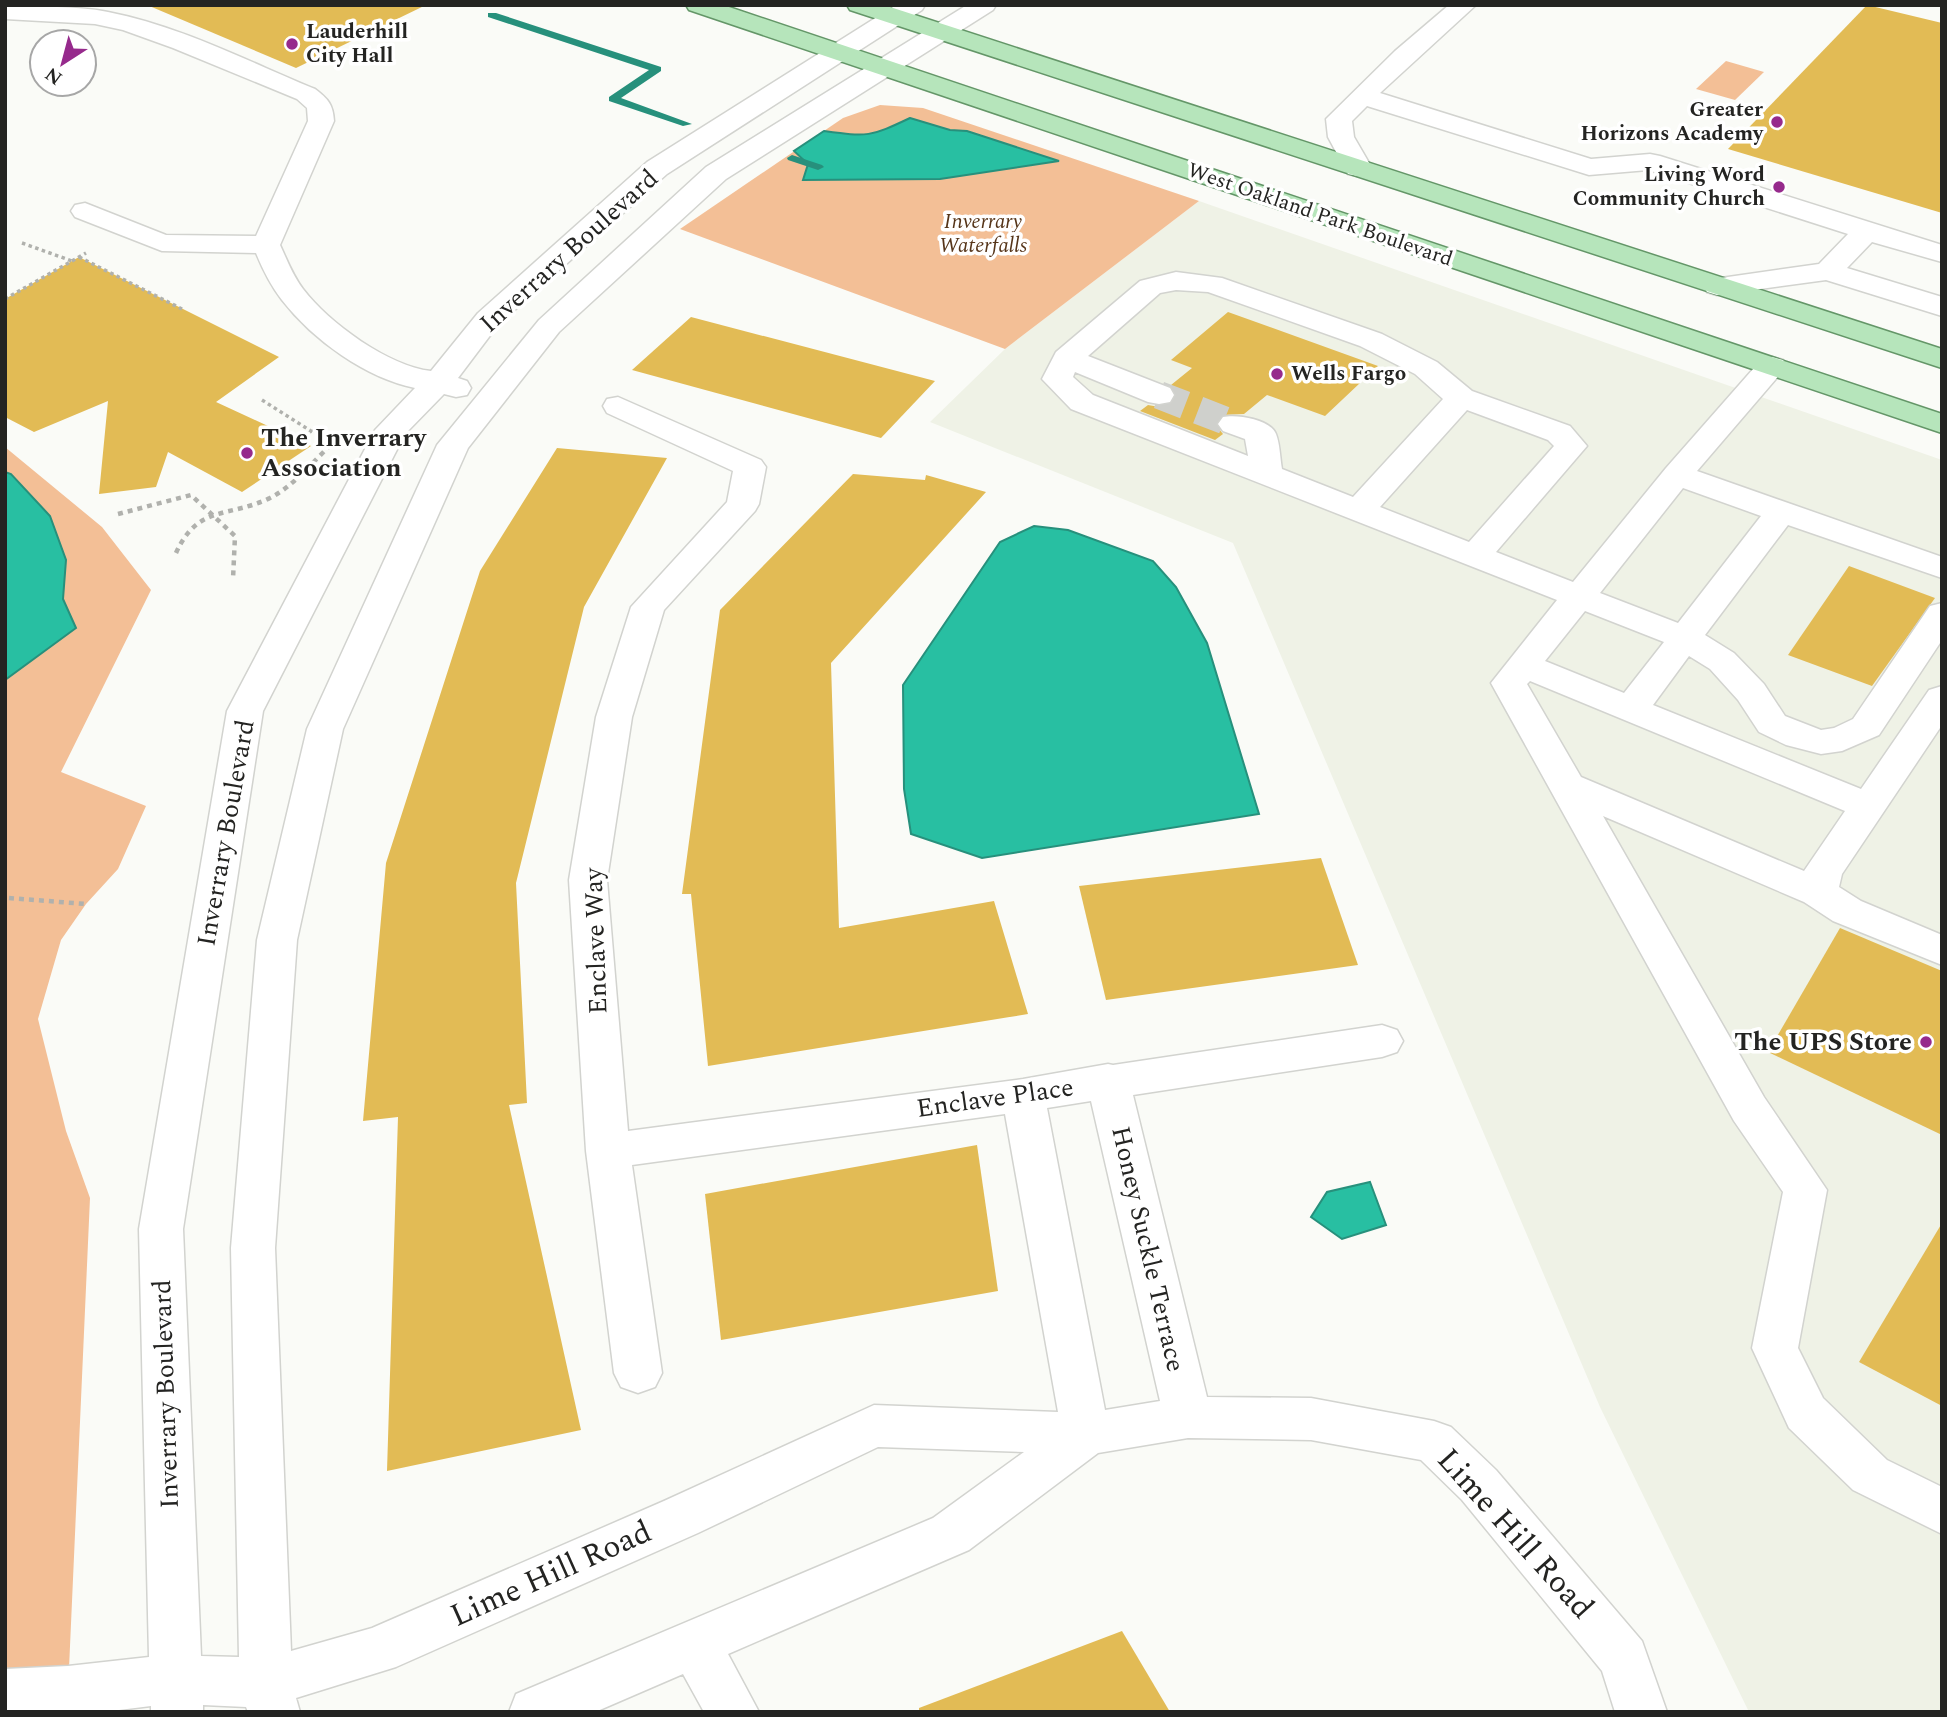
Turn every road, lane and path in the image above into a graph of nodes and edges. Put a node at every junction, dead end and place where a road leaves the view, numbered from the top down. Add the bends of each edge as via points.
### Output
1 (698, 5) edge
2 (859, 5) edge
3 (984, 5) edge
4 (1464, 5) edge
5 (903, 11) edge
6 (11, 23) edge
7 (940, 32) junction
8 (837, 52) junction
9 (882, 68) junction
10 (1362, 96) junction
11 (1358, 169) junction
12 (85, 211) dead end
13 (126, 229) junction
14 (1867, 231) junction
15 (22, 243) dead end
16 (266, 246) junction
17 (1942, 254) edge
18 (79, 257) junction
19 (72, 261) junction
20 (1828, 271) junction
21 (1717, 286) junction
22 (5, 299) edge
23 (1942, 307) edge
24 (182, 309) dead end
25 (1067, 358) junction
26 (1942, 359) edge
27 (1772, 366) junction
28 (439, 381) junction
29 (1159, 395) tunnel mouth
30 (1461, 398) junction
31 (262, 400) dead end
32 (618, 406) dead end
33 (1234, 424) tunnel mouth
34 (1942, 424) edge
35 (453, 444) junction
36 (1267, 474) junction
37 (1677, 475) junction
38 (1359, 510) junction
39 (1781, 512) junction
40 (118, 513) dead end
41 (210, 514) junction
42 (176, 553) dead end
43 (1476, 554) junction
44 (1942, 568) edge
45 (233, 579) dead end
46 (1579, 596) junction
47 (1942, 614) edge
48 (1685, 638) junction
49 (1523, 665) junction
50 (1942, 698) edge
51 (1631, 709) junction
52 (1567, 786) junction
53 (1868, 806) junction
54 (1818, 892) junction
55 (9, 898) dead end
56 (86, 904) dead end
57 (1942, 951) edge
58 (1382, 1041) dead end
59 (1108, 1080) junction
60 (1023, 1095) junction
61 (608, 1151) junction
62 (638, 1373) dead end
63 (1188, 1417) junction
64 (1087, 1434) junction
65 (1942, 1512) edge
66 (694, 1645) junction
67 (5, 1695) edge
68 (176, 1695) edge
69 (270, 1697) edge
70 (535, 1712) edge
71 (733, 1712) edge
72 (1641, 1712) edge

1 - 8 main road, West Oakland Park Boulevard
2 - 5 main road
3 - 7 street, Inverrary Boulevard
4 - 10 street
5 - 7 main road
5 - 8 street, Inverrary Boulevard
6 - 16 street via 104,18 136,26 306,94 320,106 321,121
7 - 9 street, Inverrary Boulevard
7 - 11 main road
8 - 9 main road, West Oakland Park Boulevard
8 - 28 street, Inverrary Boulevard via 657,168 488,319
9 - 27 main road, West Oakland Park Boulevard
9 - 35 street, Inverrary Boulevard via 716,173 548,326
10 - 11 street via 1339,119 1341,137
10 - 14 street via 1589,167 1650,163
11 - 21 main road
12 - 13 street
13 - 16 street via 162,243
13 - 18 path
14 - 17 street
14 - 20 street
15 - 19 path
16 - 28 street via 290,292 313,317 400,375
18 - 19 path
18 - 24 path
19 - 22 path
20 - 21 street
20 - 23 street
21 - 26 main road
25 - 29 street
25 - 30 street via 1150,288 1176,281 1212,284 1371,340 1426,368
25 - 36 street via 1057,379 1082,402
27 - 34 main road, West Oakland Park Boulevard
27 - 37 street
28 - 35 street via 456,386 459,396
28 - 68 street, Inverrary Boulevard via 391,430 245,711 161,1229
30 - 38 street
30 - 43 street via 1559,433 1571,446
31 - 41 path via 332,444 271,497
32 - 61 street, Enclave Way via 750,467 743,504 648,607 614,718 588,880
33 - 36 street via 1260,434
35 - 69 street, Inverrary Boulevard via 324,729 277,940 253,1248
36 - 38 street
37 - 39 street
37 - 46 street
38 - 43 street
39 - 44 street
39 - 48 street
40 - 41 path via 191,495
41 - 42 path via 183,534
41 - 45 path via 235,536
43 - 46 street
46 - 48 street
46 - 49 street
47 - 48 street via 1866,727 1842,739 1821,742 1772,724 1722,661
48 - 51 street
49 - 51 street
49 - 52 street via 1509,683
50 - 53 street
51 - 53 street
52 - 54 street
52 - 65 street via 1749,1109 1805,1190 1775,1348 1806,1413 1870,1475
53 - 54 street via 1823,872
54 - 57 street via 1847,911
55 - 56 path
58 - 59 street, Enclave Place
59 - 60 street, Enclave Place
59 - 63 street, Honey Suckle Terrace
60 - 61 street, Enclave Place
60 - 64 street
61 - 62 street, Enclave Way
63 - 64 street, Lime Hill Road
63 - 72 street, Lime Hill Road via 1311,1419 1434,1442 1479,1485 1623,1658
64 - 66 street, Lime Hill Road via 951,1534
64 - 69 street, Lime Hill Road via 874,1426 681,1517
66 - 70 street, Lime Hill Road
66 - 71 street
67 - 68 street, Lime Hill Road via 68,1691
68 - 69 street, Lime Hill Road

